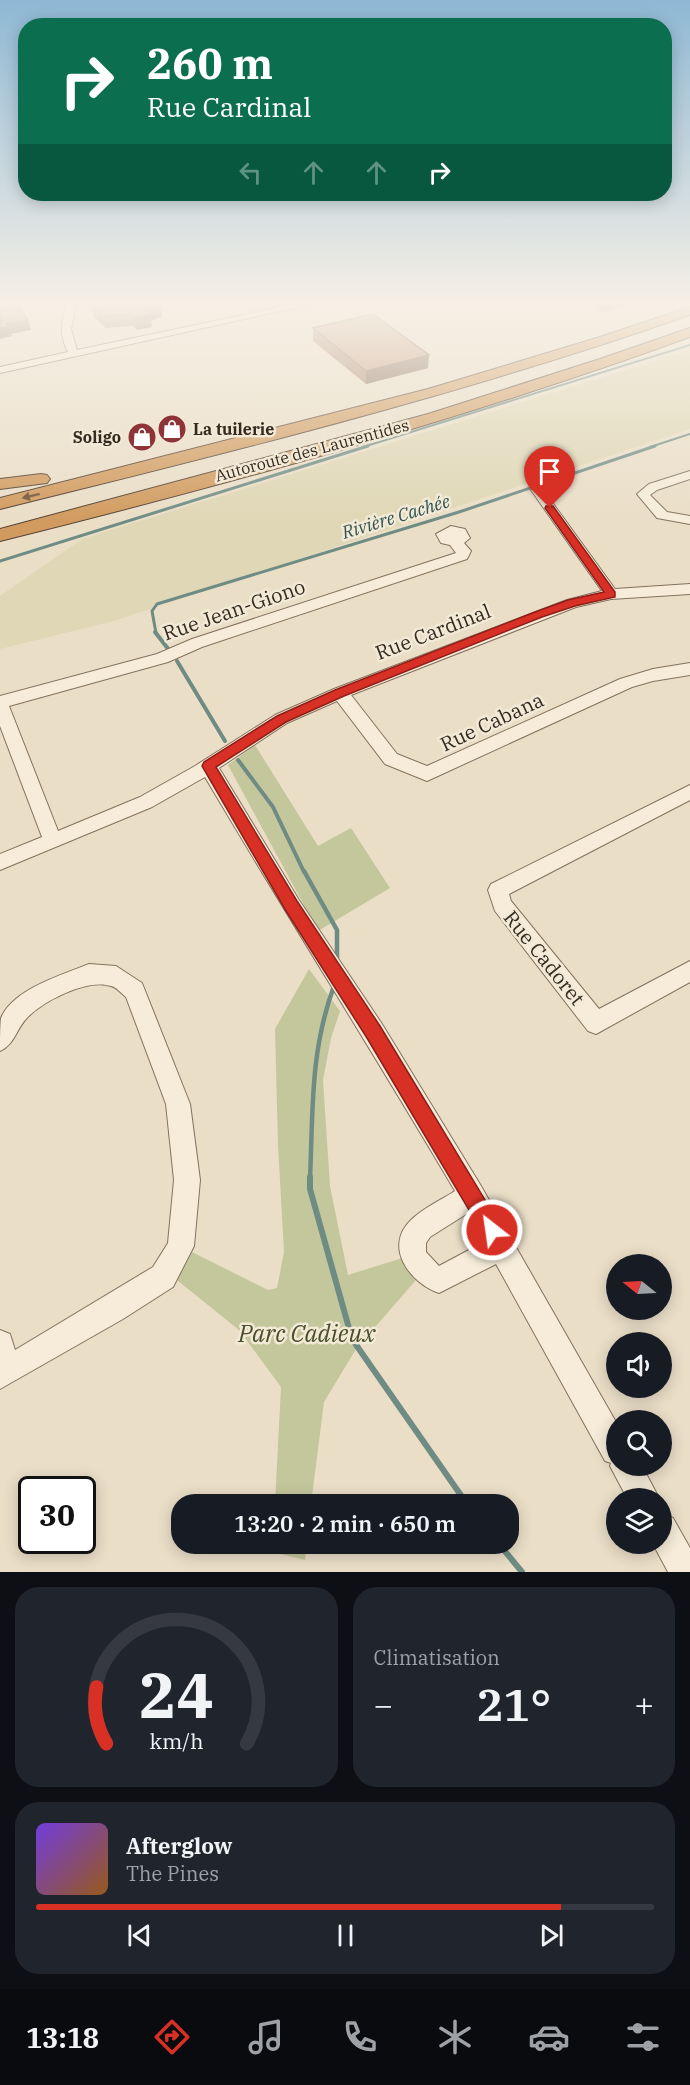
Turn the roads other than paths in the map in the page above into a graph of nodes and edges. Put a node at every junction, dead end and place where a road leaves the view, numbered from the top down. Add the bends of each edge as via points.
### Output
1 (490, 375) edge
2 (567, 375) edge
3 (189, 455) junction
4 (690, 475) edge
5 (202, 480) junction
6 (0, 484) edge
7 (537, 490) dead end
8 (0, 504) edge
9 (690, 520) edge
10 (0, 535) edge
11 (455, 542) dead end
12 (0, 548) edge
13 (690, 589) edge
14 (611, 594) junction
15 (690, 669) edge
16 (340, 693) junction
17 (0, 703) edge
18 (208, 766) junction
19 (690, 792) edge
20 (54, 841) junction
21 (0, 862) edge
22 (690, 971) edge
23 (0, 1040) edge
24 (472, 1195) junction
25 (501, 1247) junction
26 (0, 1344) edge
27 (3, 1374) edge
28 (606, 1432) edge
29 (672, 1547) edge
30 (686, 1572) edge

1 - 3 highway, Autoroute des Laurentides
2 - 5 highway, Autoroute des Laurentides
3 - 6 highway
3 -> 8 highway, Autoroute des Laurentides
4 - 9 street via 643,494 657,515
5 - 10 highway, Autoroute des Laurentides
5 - 12 highway
7 - 14 street
11 - 17 street, Rue Jean-Giono via 464,551 462,556 162,658
13 - 14 street, Rue Cardinal
14 - 16 street, Rue Cardinal via 538,615
15 - 16 street, Rue Cabana via 626,683 427,774 391,759
16 - 18 street, Rue Cardinal via 281,719
17 - 20 street
18 - 20 street, Rue Cardinal via 146,802
18 - 24 street
19 - 22 street, Rue Cadoret via 498,891 502,905 596,1023
20 - 21 street, Rue Cardinal
23 - 27 street via 18,1011 49,990 89,974 116,976 134,990 177,1104 187,1179 181,1246 162,1277
24 - 25 street
24 - 25 street via 415,1235 414,1253 423,1271 439,1280
25 - 28 street
26 - 27 street
29 - 30 street

